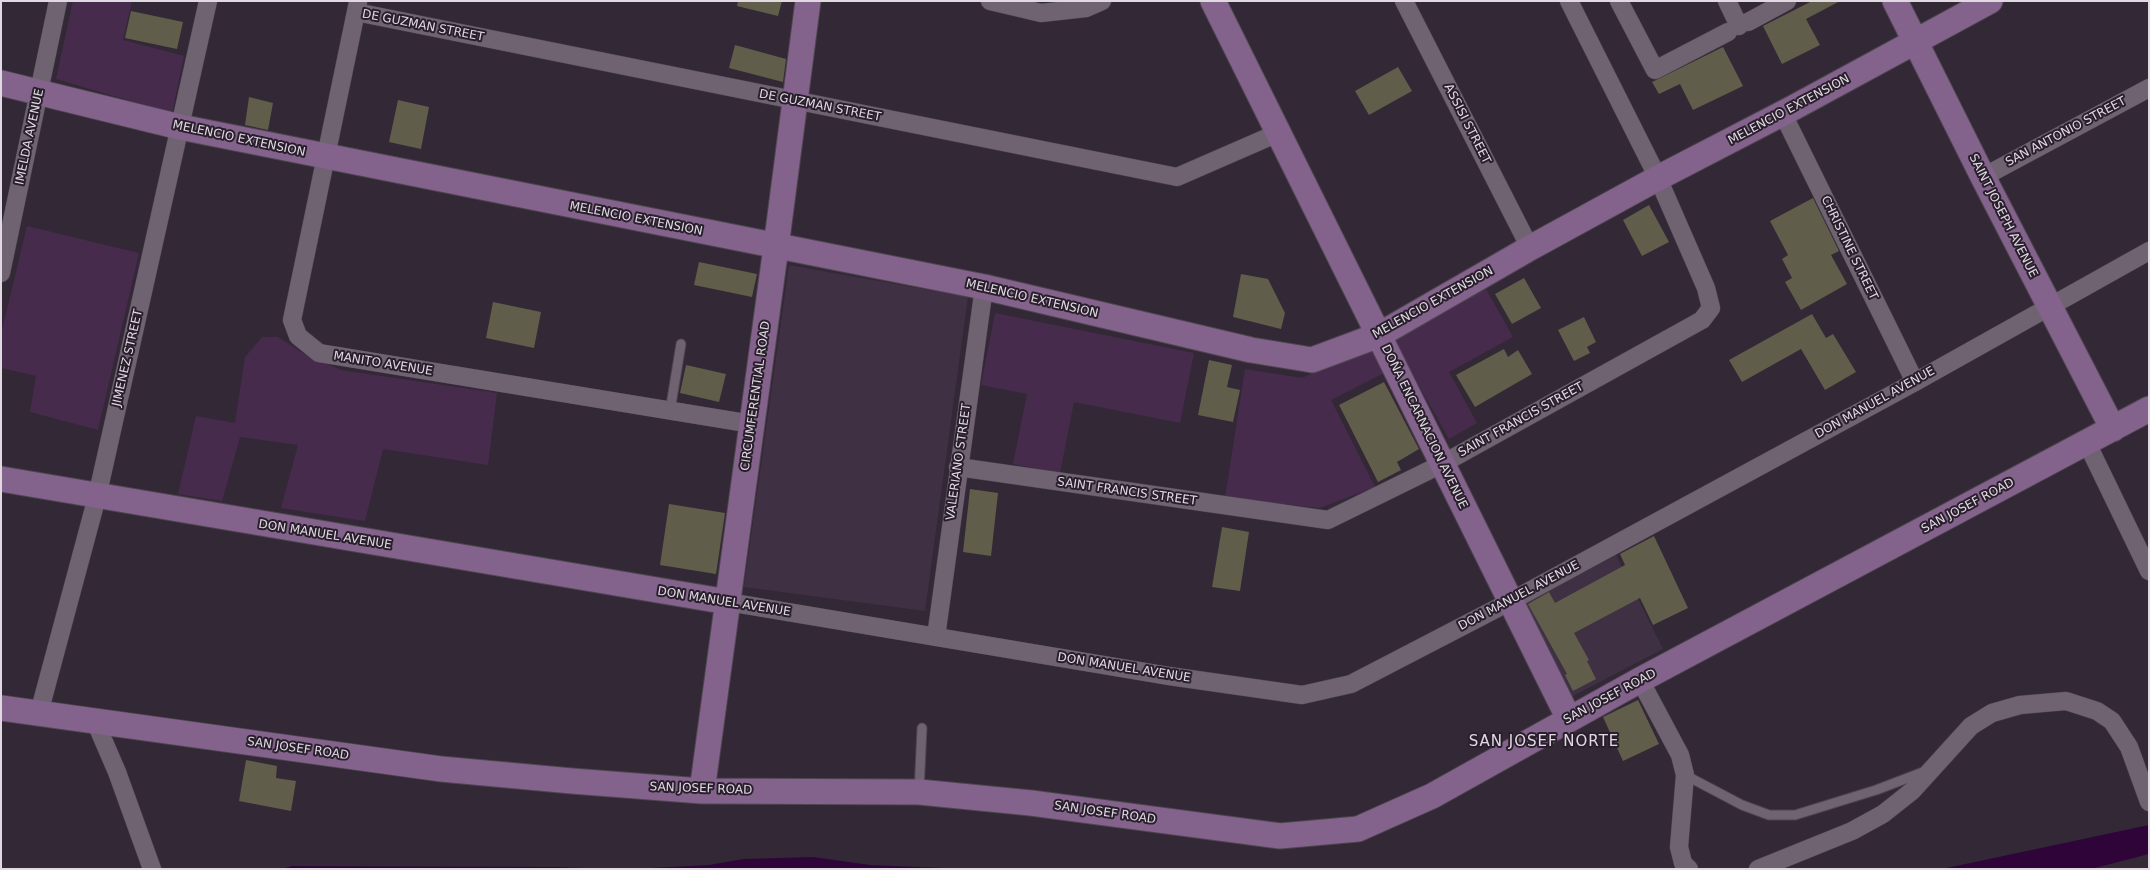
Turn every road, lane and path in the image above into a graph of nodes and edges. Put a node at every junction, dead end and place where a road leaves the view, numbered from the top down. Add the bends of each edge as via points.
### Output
1 (58, 1) edge
2 (208, 1) edge
3 (808, 1) edge
4 (990, 1) edge
5 (1102, 1) edge
6 (1213, 1) edge
7 (1404, 1) edge
8 (1569, 1) edge
9 (1619, 1) edge
10 (1727, 1) edge
11 (1788, 1) edge
12 (1895, 1) edge
13 (1990, 1) edge
14 (357, 7) edge
15 (1738, 26) junction
16 (1915, 42) junction
17 (1, 84) edge
18 (2149, 88) edge
19 (39, 93) junction
20 (796, 101) junction
21 (1783, 114) junction
22 (180, 128) junction
23 (1278, 133) junction
24 (326, 157) junction
25 (1983, 177) junction
26 (1658, 178) junction
27 (776, 247) junction
28 (1530, 248) junction
29 (2149, 251) edge
30 (1, 273) edge
31 (984, 287) junction
32 (2049, 305) junction
33 (1378, 335) junction
34 (681, 344) dead end
35 (1915, 382) junction
36 (2149, 410) edge
37 (670, 411) junction
38 (752, 424) junction
39 (2113, 429) junction
40 (2087, 443) junction
41 (1442, 464) junction
42 (958, 467) junction
43 (1, 479) edge
44 (97, 497) junction
45 (2149, 571) edge
46 (1511, 601) junction
47 (728, 602) junction
48 (936, 637) junction
49 (1640, 680) junction
50 (1, 708) edge
51 (39, 713) junction
52 (1569, 719) junction
53 (94, 721) junction
54 (922, 728) dead end
55 (1934, 768) junction
56 (1685, 775) junction
57 (702, 791) junction
58 (919, 792) junction
59 (2149, 802) edge
60 (152, 869) edge
61 (1689, 869) edge
62 (1758, 869) edge

1 - 19 street, IMELDA AVENUE
2 - 22 street, JIMENEZ STREET
3 - 20 street, CIRCUMFERENTIAL ROAD
4 - 5 street via 1040,13 1086,8
6 - 23 street, DOÑA ENCARNACION AVENUE
7 - 28 street, ASSISI STREET
8 - 26 street, SAINT FRANCIS STREET
9 - 15 street via 1654,70
10 - 15 street
11 - 15 street
12 - 16 street, SAINT JOSEPH AVENUE
13 - 16 street, MELENCIO EXTENSION
14 - 20 street, DE GUZMAN STREET
14 - 24 street, MANITO AVENUE
16 - 21 street, MELENCIO EXTENSION
16 - 25 street, SAINT JOSEPH AVENUE
17 - 19 street, MELENCIO EXTENSION
18 - 25 street, SAN ANTONIO STREET
19 - 22 street, MELENCIO EXTENSION
19 - 30 street, IMELDA AVENUE
20 - 23 street, DE GUZMAN STREET via 1177,177
20 - 27 street, CIRCUMFERENTIAL ROAD
21 - 26 street, MELENCIO EXTENSION
21 - 35 street, CHRISTINE STREET
22 - 24 street, MELENCIO EXTENSION
22 - 44 street, JIMENEZ STREET
23 - 33 street, DOÑA ENCARNACION AVENUE
24 - 27 street, MELENCIO EXTENSION
24 - 37 street, MANITO AVENUE via 292,320 298,336 319,353
25 - 32 street, SAINT JOSEPH AVENUE
26 - 28 street, MELENCIO EXTENSION
26 - 41 street, SAINT FRANCIS STREET via 1706,288 1711,308 1702,320
27 - 31 street, MELENCIO EXTENSION
27 - 38 street, CIRCUMFERENTIAL ROAD
28 - 33 street, MELENCIO EXTENSION
29 - 32 street, DON MANUEL AVENUE
31 - 33 street, MELENCIO EXTENSION via 1251,350 1312,360
31 - 42 street, VALERIANO STREET
32 - 35 street, DON MANUEL AVENUE
32 - 39 street, SAINT JOSEPH AVENUE
33 - 41 street, DOÑA ENCARNACION AVENUE
34 - 37 lane
35 - 46 street, DON MANUEL AVENUE
36 - 39 street, SAN JOSEF ROAD
37 - 38 street, MANITO AVENUE
38 - 47 street, CIRCUMFERENTIAL ROAD
39 - 40 street, SAN JOSEF ROAD
40 - 45 street
40 - 49 street, SAN JOSEF ROAD
41 - 42 street, SAINT FRANCIS STREET via 1328,520
41 - 46 street, DOÑA ENCARNACION AVENUE
42 - 48 street, VALERIANO STREET
43 - 44 street, DON MANUEL AVENUE
44 - 47 street, DON MANUEL AVENUE
44 - 51 street, JIMENEZ STREET
46 - 48 street, DON MANUEL AVENUE via 1351,684 1302,695
46 - 52 street, DOÑA ENCARNACION AVENUE
47 - 48 street, DON MANUEL AVENUE
47 - 57 street, CIRCUMFERENTIAL ROAD
49 - 52 street, SAN JOSEF ROAD
49 - 56 street via 1673,738
50 - 51 street, SAN JOSEF ROAD
51 - 53 street, SAN JOSEF ROAD
52 - 58 street, SAN JOSEF ROAD via 1432,796 1358,829 1280,836 1031,802
53 - 57 street, SAN JOSEF ROAD via 442,769
53 - 60 street via 120,780
54 - 58 lane
55 - 56 lane via 1796,815 1769,815 1742,806
55 - 59 street via 1971,726 1992,713 2020,705 2066,702 2097,711 2122,733
55 - 62 street via 1883,814 1852,831
56 - 61 street via 1679,847 1683,863
57 - 58 street, SAN JOSEF ROAD

